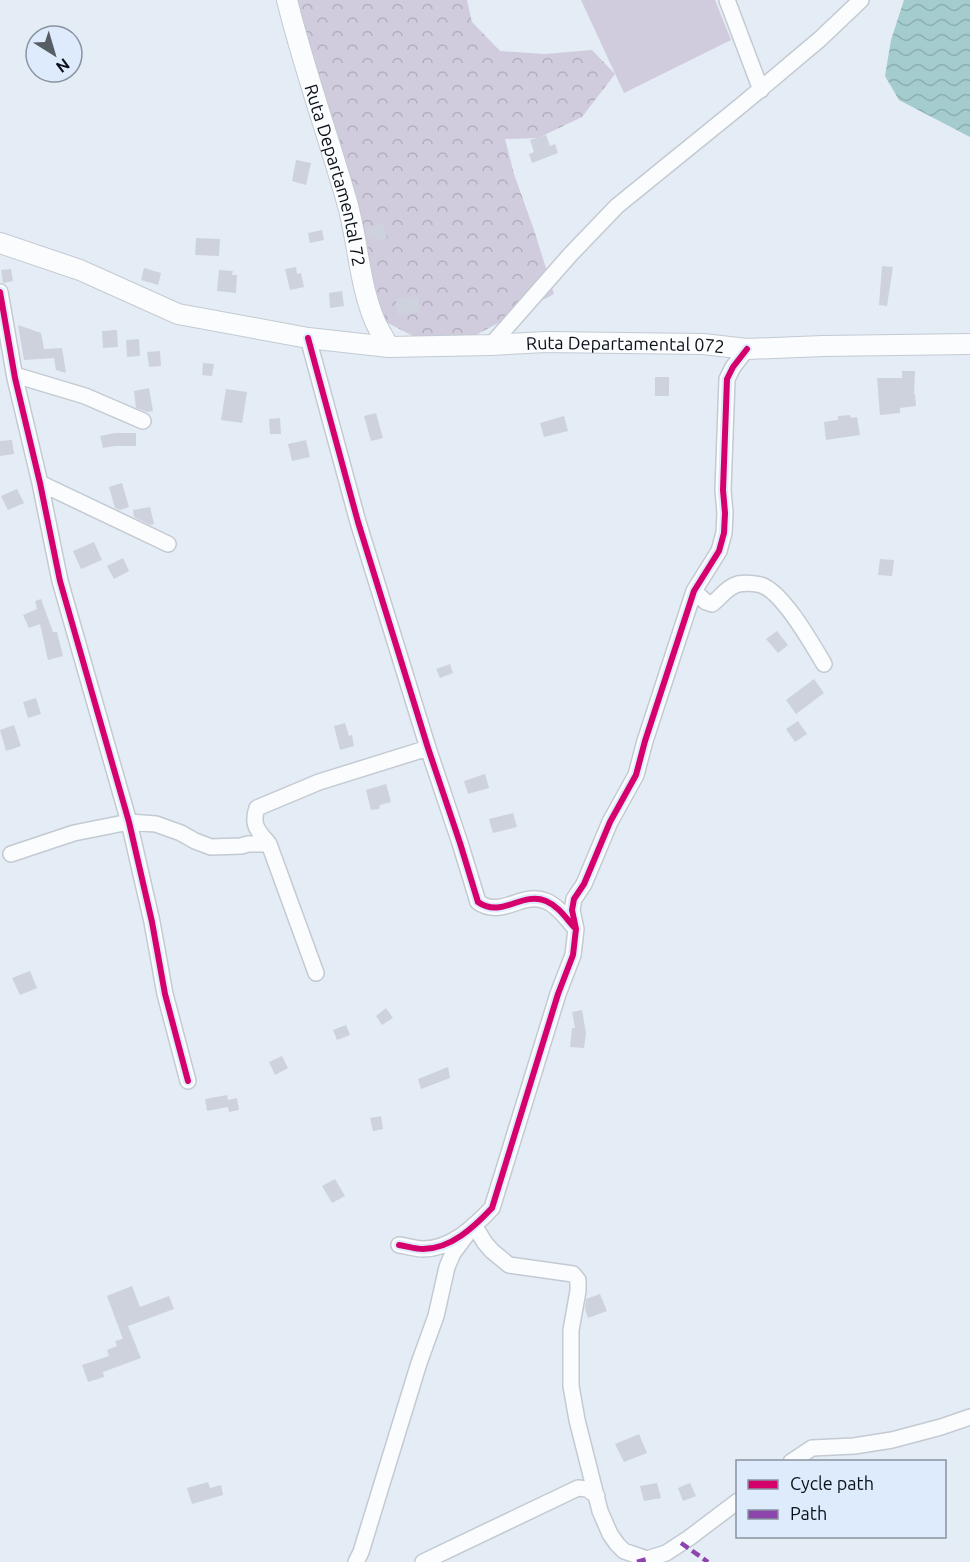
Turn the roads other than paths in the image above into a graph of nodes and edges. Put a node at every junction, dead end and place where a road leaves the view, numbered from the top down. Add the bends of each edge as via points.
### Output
1 (287, 0) edge
2 (727, 0) edge
3 (861, 0) edge
4 (845, 6) edge
5 (760, 90) junction
6 (0, 243) edge
7 (0, 292) edge
8 (308, 338) junction
9 (970, 344) edge
10 (491, 345) junction
11 (389, 347) junction
12 (747, 349) junction
13 (15, 375) junction
14 (143, 421) dead end
15 (40, 483) junction
16 (168, 544) dead end
17 (694, 591) junction
18 (824, 664) dead end
19 (428, 748) junction
20 (129, 822) junction
21 (269, 844) junction
22 (11, 854) dead end
23 (576, 929) junction
24 (316, 973) dead end
25 (188, 1081) dead end
26 (474, 1226) junction
27 (399, 1245) dead end
28 (970, 1417) edge
29 (793, 1460) edge
30 (597, 1496) junction
31 (736, 1502) edge
32 (360, 1559) edge
33 (423, 1562) edge

1 - 11 main road, Ruta Departamental 72 via 348,206 367,296
2 - 5 street
3 - 4 street
4 - 5 street via 820,39
5 - 10 street via 617,206
6 - 8 main road, Ruta Departamental 072 via 80,270 178,314
7 - 13 street
8 - 11 main road, Ruta Departamental 072
8 - 19 street via 358,522
9 - 12 main road, Ruta Departamental 072
10 - 11 main road, Ruta Departamental 072
10 - 12 main road, Ruta Departamental 072 via 703,344
12 - 17 street via 727,379 724,533 719,551
13 - 14 street via 85,396
13 - 15 street
15 - 16 street
15 - 20 street via 60,581
17 - 18 street via 712,604 737,585 762,585 781,599
17 - 23 street via 636,775 574,899
19 - 21 street via 319,782 257,808 256,828
19 - 23 street via 478,902 498,908 528,898 546,901
20 - 21 street via 156,824 211,847
20 - 22 street via 74,833
20 - 25 street via 165,994
21 - 24 street
23 - 26 street via 573,955 492,1208
26 - 27 street via 440,1247
26 - 30 street via 492,1251 509,1265 573,1274 578,1280 570,1330 571,1386
26 - 32 street via 447,1267 436,1316
28 - 29 street via 892,1440 812,1448
30 - 31 street via 617,1544 624,1551 647,1559 666,1553
30 - 33 street via 578,1488

